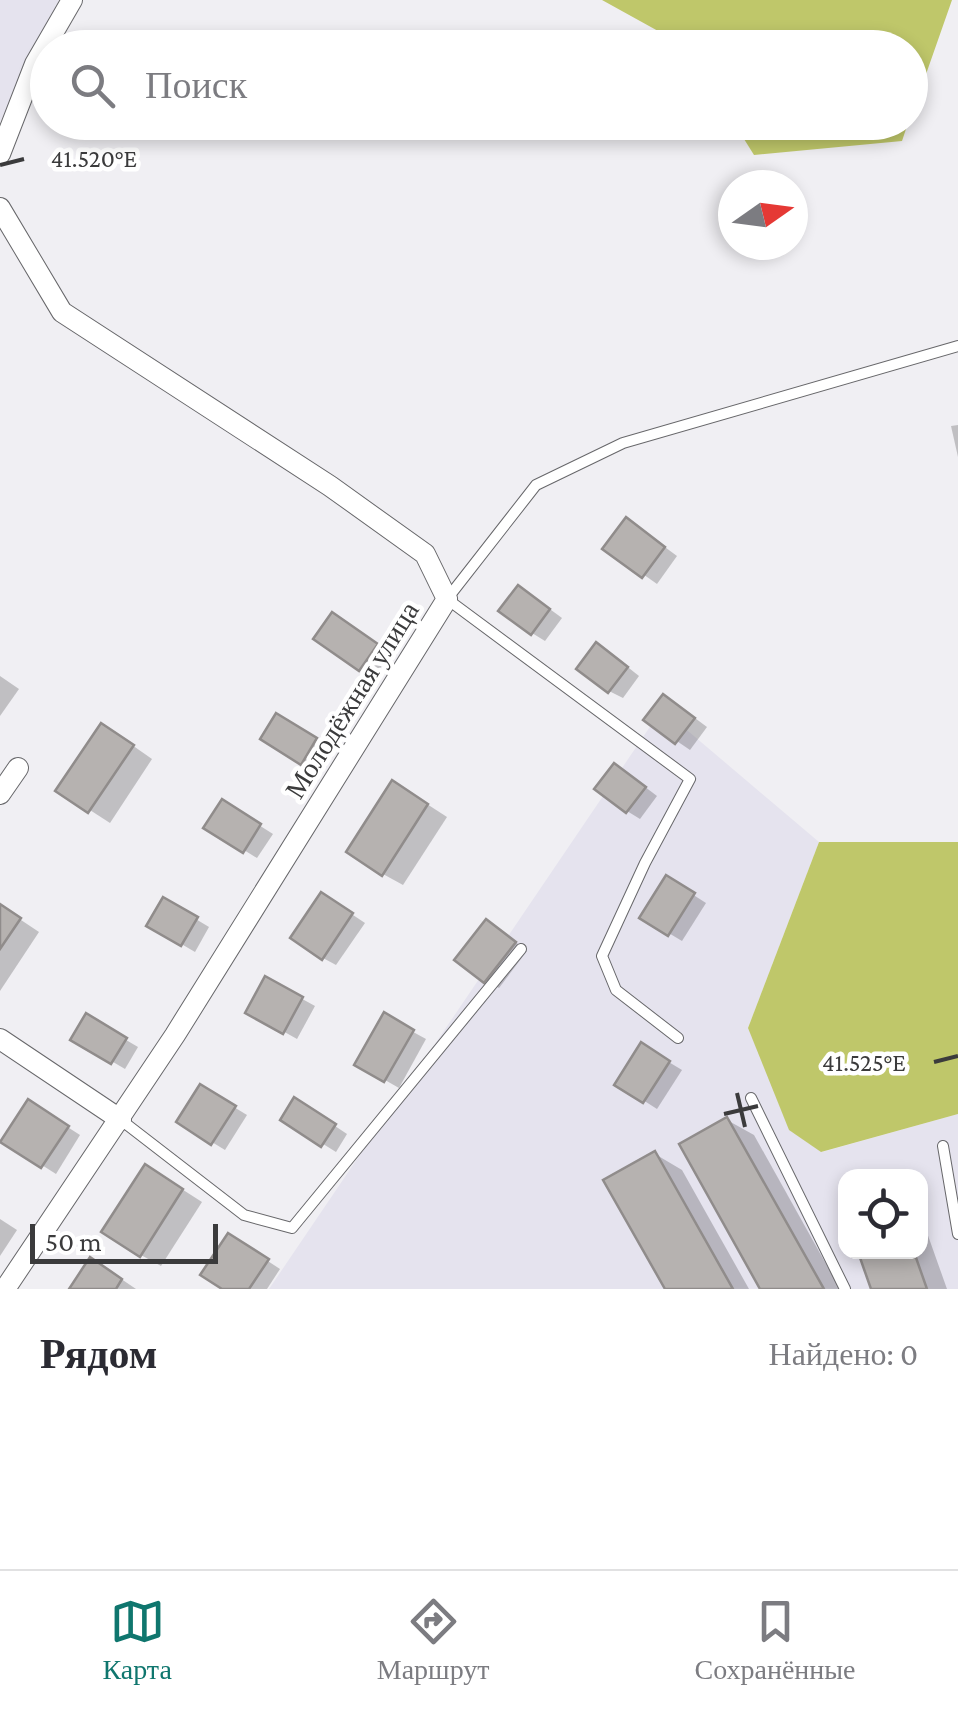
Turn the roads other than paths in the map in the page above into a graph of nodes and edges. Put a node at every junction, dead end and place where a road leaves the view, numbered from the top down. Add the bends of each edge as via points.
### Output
1 (72, 0) edge
2 (55, 30) edge
3 (30, 77) edge
4 (0, 154) edge
5 (0, 208) edge
6 (958, 346) edge
7 (447, 598) junction
8 (18, 768) dead end
9 (0, 794) edge
10 (521, 949) dead end
11 (678, 1038) dead end
12 (0, 1039) edge
13 (751, 1098) dead end
14 (121, 1120) junction
15 (942, 1146) dead end
16 (958, 1234) edge
17 (6, 1289) edge
18 (845, 1289) edge

1 - 2 street
3 - 4 street
5 - 7 street, Молодёжная улица via 62,312 425,554
6 - 7 lane via 623,444 536,485
7 - 11 lane via 690,779 602,956 616,990
7 - 14 street, Молодёжная улица
8 - 9 street
10 - 14 lane via 292,1228 244,1214
12 - 14 street
13 - 18 lane
14 - 17 street, Молодёжная улица
15 - 16 lane

